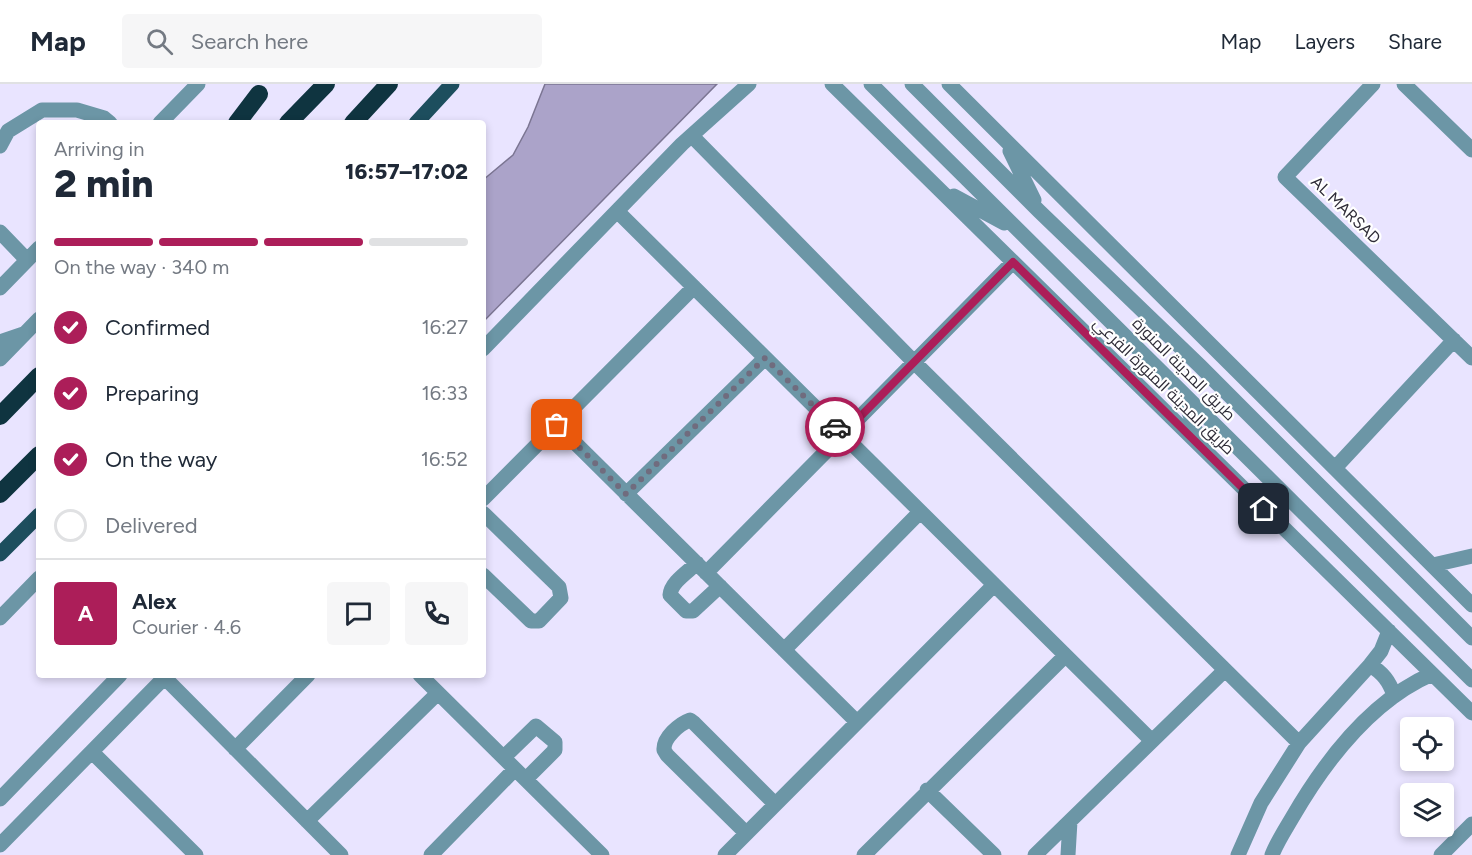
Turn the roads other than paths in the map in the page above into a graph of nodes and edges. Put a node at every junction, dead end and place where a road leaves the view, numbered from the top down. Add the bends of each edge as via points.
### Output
1 (326, 84) edge
2 (389, 84) edge
3 (452, 84) edge
4 (749, 84) edge
5 (832, 84) edge
6 (871, 84) edge
7 (912, 84) edge
8 (949, 84) edge
9 (1373, 84) edge
10 (1404, 84) edge
11 (192, 86) edge
12 (264, 89) edge
13 (106, 120) edge
14 (163, 120) edge
15 (234, 120) edge
16 (239, 120) edge
17 (291, 120) edge
18 (355, 120) edge
19 (419, 120) edge
20 (692, 136) junction
21 (1004, 139) junction
22 (0, 146) edge
23 (1472, 150) edge
24 (935, 186) junction
25 (1039, 210) junction
26 (617, 211) junction
27 (0, 232) edge
28 (1021, 232) junction
29 (36, 251) edge
30 (27, 260) junction
31 (1013, 262) junction
32 (694, 287) junction
33 (0, 288) edge
34 (36, 322) edge
35 (26, 333) junction
36 (1454, 340) junction
37 (0, 342) edge
38 (486, 346) edge
39 (765, 358) junction
40 (1472, 358) edge
41 (0, 359) edge
42 (914, 362) junction
43 (1200, 366) junction
44 (36, 379) edge
45 (1255, 389) junction
46 (1182, 392) junction
47 (0, 416) edge
48 (557, 425) junction
49 (842, 435) junction
50 (1202, 448) junction
51 (36, 457) edge
52 (1335, 468) junction
53 (0, 494) edge
54 (626, 494) junction
55 (486, 496) edge
56 (920, 512) junction
57 (486, 516) edge
58 (36, 518) edge
59 (0, 555) edge
60 (1472, 556) edge
61 (1433, 565) junction
62 (701, 568) junction
63 (486, 578) edge
64 (36, 581) edge
65 (1374, 583) junction
66 (994, 585) junction
67 (720, 586) junction
68 (1470, 599) edge
69 (0, 618) edge
70 (1376, 618) junction
71 (1389, 631) junction
72 (1472, 638) edge
73 (784, 650) junction
74 (1065, 656) junction
75 (1370, 665) junction
76 (1225, 670) junction
77 (1432, 674) junction
78 (117, 678) edge
79 (163, 678) edge
80 (167, 678) edge
81 (305, 678) edge
82 (423, 678) edge
83 (1472, 680) edge
84 (438, 693) junction
85 (1394, 695) junction
86 (1465, 703) edge
87 (1472, 713) edge
88 (857, 723) junction
89 (1152, 741) junction
90 (1299, 743) junction
91 (235, 749) junction
92 (92, 752) junction
93 (504, 757) junction
94 (520, 774) junction
95 (927, 790) junction
96 (0, 799) edge
97 (775, 804) junction
98 (307, 821) junction
99 (1070, 821) junction
100 (1472, 824) edge
101 (746, 833) junction
102 (0, 845) edge
103 (592, 852) edge
104 (196, 855) edge
105 (341, 855) edge
106 (431, 855) edge
107 (724, 855) edge
108 (864, 855) edge
109 (994, 855) edge
110 (1035, 855) edge
111 (1068, 855) edge
112 (1238, 855) edge
113 (1272, 855) edge
114 (1441, 855) edge

1 - 17 highway
2 - 18 highway
3 - 19 main road
4 - 20 street
5 - 24 street, طريق المدينة المنورة الفرعي
6 - 28 street, طريق المدينة المنورة
7 - 25 street, طريق المدينة المنورة
8 - 21 street
9 - 36 street, AL MARSAD via 1285,177
10 - 23 street
11 - 14 street
12 - 15 street
12 - 16 highway
13 - 22 street via 76,110 42,110 8,131
20 - 26 street
20 - 42 street
21 - 25 street
21 - 45 street
24 - 28 street
24 - 31 street, طريق المدينة المنورة الفرعي
25 - 43 street, طريق المدينة المنورة
26 - 32 street
26 - 38 street
27 - 30 street
28 - 46 street, طريق المدينة المنورة
29 - 30 street
30 - 33 street
31 - 42 street
31 - 50 street, طريق المدينة المنورة الفرعي
32 - 39 street
32 - 48 street
34 - 35 street
35 - 37 street
35 - 41 street
36 - 40 street, AL MARSAD
36 - 52 street
39 - 49 street
39 - 54 street
42 - 49 street
42 - 76 street
43 - 45 street
43 - 72 street, طريق المدينة المنورة
44 - 47 highway
45 - 52 street
46 - 50 street
46 - 65 street, طريق المدينة المنورة
48 - 54 street
48 - 55 street
49 - 56 street
49 - 62 street
50 - 70 street, طريق المدينة المنورة الفرعي
51 - 53 highway
52 - 61 street
54 - 62 street
56 - 66 street
56 - 73 street
57 - 63 street via 559,587 561,598 539,621 531,621
58 - 59 main road
60 - 61 street
61 - 68 street
62 - 67 street
62 - 67 street via 673,585 670,591 686,611 693,611
64 - 69 street
65 - 70 street
65 - 83 street, طريق المدينة المنورة
66 - 74 street
66 - 88 street
67 - 73 street
70 - 71 street, طريق المدينة المنورة الفرعي
71 - 75 street
71 - 77 street, طريق المدينة المنورة الفرعي
73 - 88 street
74 - 89 street
74 - 95 street
75 - 85 street via 1383,674
75 - 90 street
76 - 89 street
76 - 90 street
77 - 85 street
77 - 86 street, طريق المدينة المنورة الفرعي
78 - 96 street
79 - 92 street
80 - 91 street
81 - 91 street
82 - 84 street
84 - 93 street
84 - 98 street
85 - 113 street via 1374,711 1317,778
86 - 87 street, طريق المدينة المنورة الفرعي
88 - 97 street
89 - 99 street
90 - 112 street via 1262,803
91 - 98 street
92 - 102 street
92 - 104 street
93 - 94 street
93 - 94 street via 536,726 555,742 555,750
94 - 103 street
94 - 106 street
95 - 108 street
95 - 109 street
97 - 101 street
97 - 101 street via 690,720 666,740 667,755
98 - 105 street
99 - 110 street
99 - 111 street
100 - 114 street
101 - 107 street

